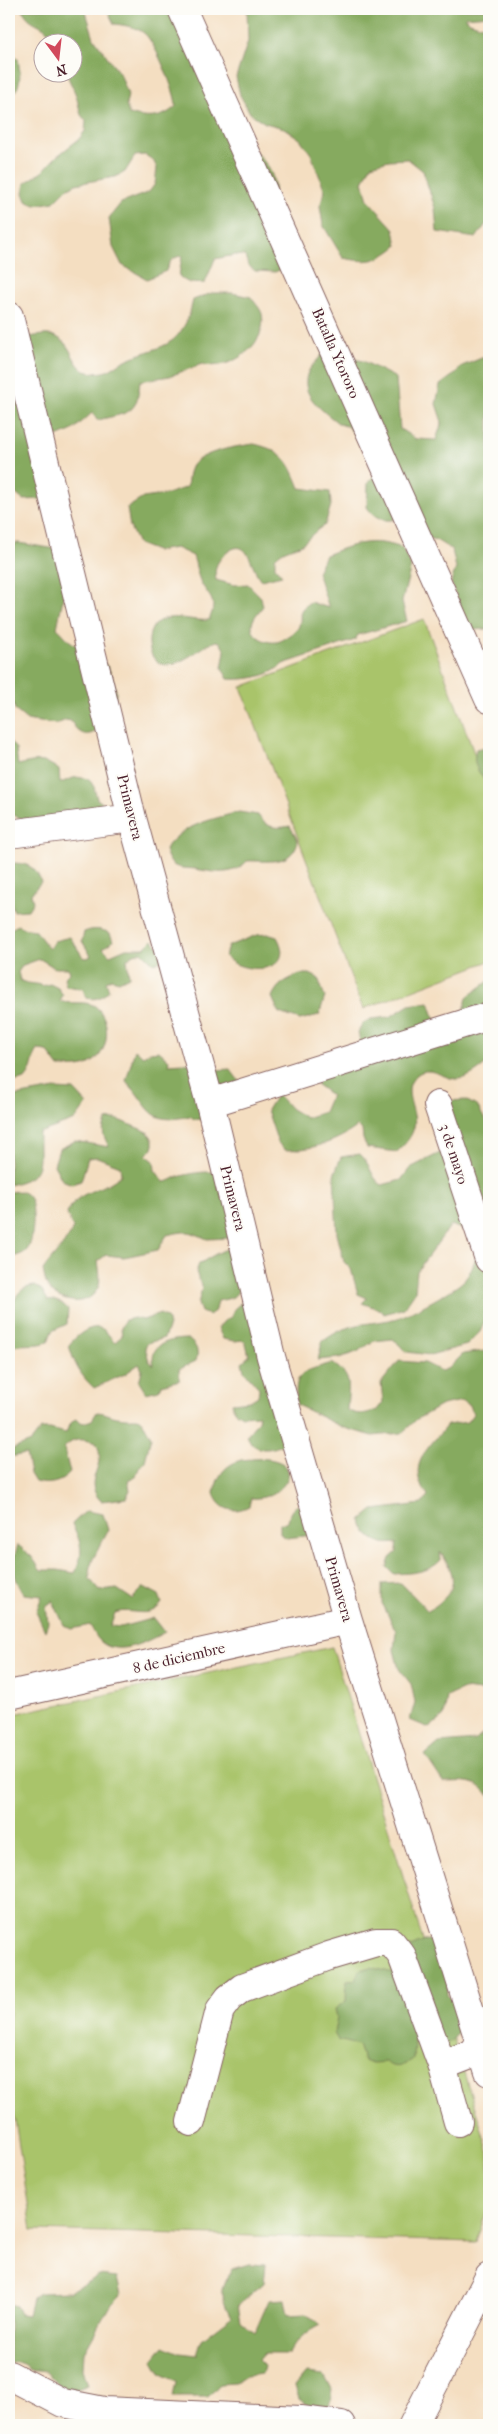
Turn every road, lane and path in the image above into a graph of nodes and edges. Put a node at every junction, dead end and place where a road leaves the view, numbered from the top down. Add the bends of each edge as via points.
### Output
1 (182, 9) edge
2 (9, 316) edge
3 (489, 699) edge
4 (132, 818) junction
5 (9, 834) edge
6 (489, 1016) edge
7 (210, 1103) junction
8 (438, 1105) dead end
9 (489, 1259) edge
10 (348, 1620) junction
11 (9, 1695) edge
12 (485, 2061) edge
13 (442, 2065) junction
14 (191, 2122) dead end
15 (458, 2122) dead end
16 (489, 2277) edge
17 (9, 2375) edge
18 (341, 2425) edge
19 (412, 2425) edge

1 - 3 street, Batalla Ytororo
2 - 4 street, Primavera
4 - 5 street
4 - 7 street, Primavera
6 - 7 street
7 - 10 street, Primavera via 271,1357
8 - 9 street, 3 de mayo
10 - 11 street, 8 de diciembre
10 - 12 street, Primavera
12 - 13 street
13 - 14 street via 402,1956 391,1942 376,1942 242,1988 228,1998 220,2010
13 - 15 street
16 - 19 street
17 - 18 street via 63,2403 104,2411 301,2420

